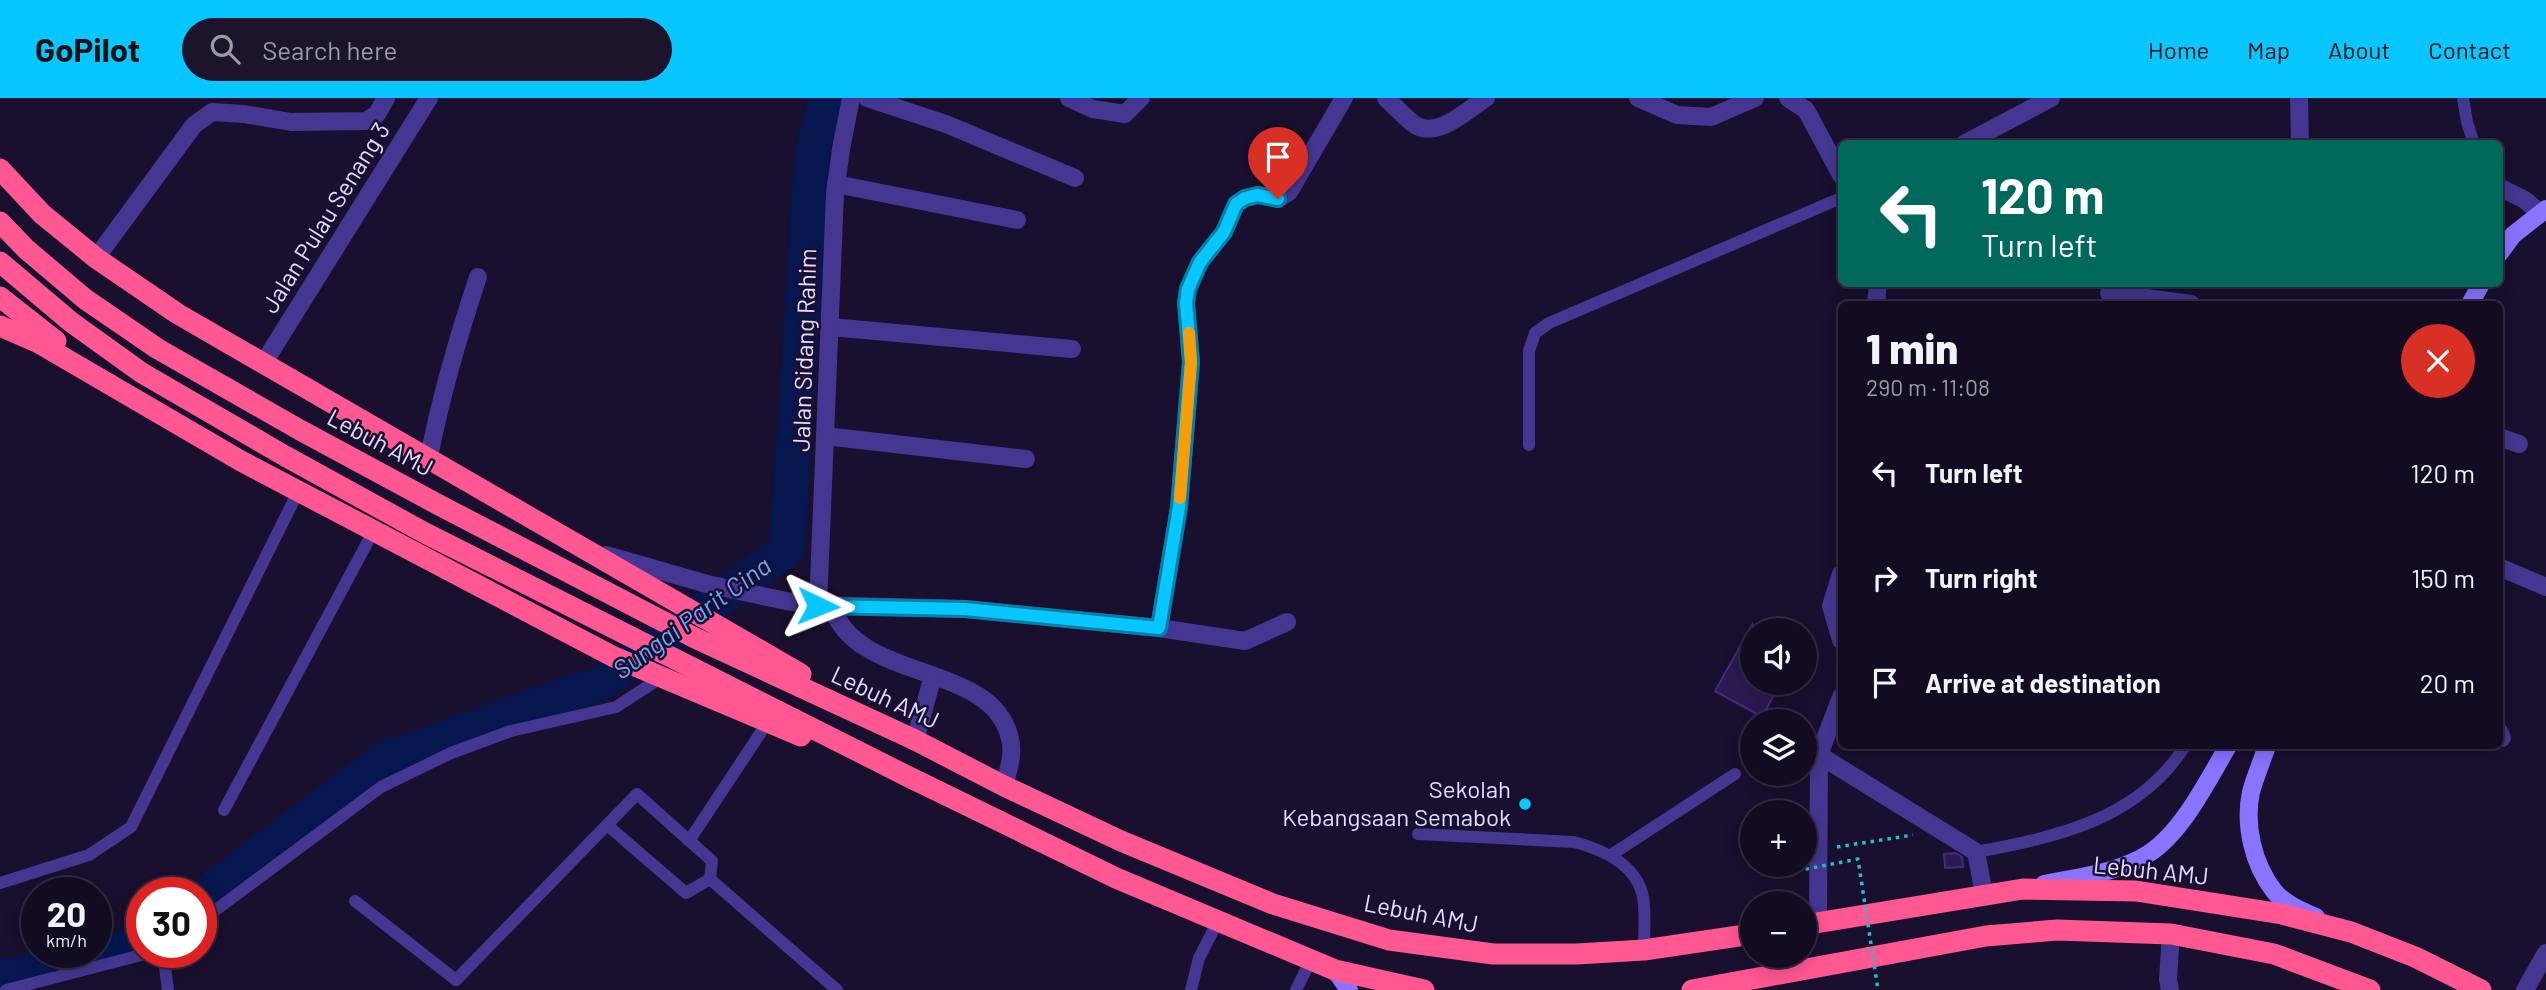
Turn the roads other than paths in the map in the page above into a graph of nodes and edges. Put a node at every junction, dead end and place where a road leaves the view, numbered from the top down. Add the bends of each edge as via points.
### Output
1 (386, 98) edge
2 (429, 98) edge
3 (851, 98) edge
4 (867, 98) edge
5 (1069, 98) edge
6 (1141, 98) edge
7 (1344, 98) edge
8 (1386, 98) edge
9 (1486, 98) edge
10 (1638, 98) edge
11 (1755, 98) edge
12 (1788, 98) edge
13 (2051, 98) edge
14 (2299, 98) edge
15 (2463, 98) edge
16 (1976, 140) edge
17 (2300, 140) edge
18 (2473, 140) edge
19 (0, 169) edge
20 (1838, 169) edge
21 (1074, 178) dead end
22 (836, 184) junction
23 (0, 185) edge
24 (2503, 189) edge
25 (1838, 199) edge
26 (2542, 211) edge
27 (42, 215) junction
28 (1017, 220) dead end
29 (0, 222) edge
30 (2503, 248) edge
31 (96, 258) junction
32 (0, 261) edge
33 (478, 277) dead end
34 (2109, 293) dead end
35 (0, 297) edge
36 (2169, 301) edge
37 (0, 326) edge
38 (831, 327) junction
39 (1072, 349) dead end
40 (264, 364) junction
41 (129, 393) junction
42 (825, 436) junction
43 (2503, 438) edge
44 (2519, 444) dead end
45 (1530, 445) dead end
46 (429, 457) junction
47 (1026, 459) dead end
48 (298, 492) junction
49 (373, 532) junction
50 (590, 551) junction
51 (2503, 570) edge
52 (1838, 584) edge
53 (2546, 587) edge
54 (825, 606) junction
55 (1287, 622) dead end
56 (1159, 628) junction
57 (1838, 630) edge
58 (652, 673) junction
59 (933, 676) junction
60 (1838, 705) edge
61 (767, 723) junction
62 (915, 740) junction
63 (2183, 749) edge
64 (2226, 749) edge
65 (2266, 749) edge
66 (1819, 755) junction
67 (1735, 774) dead end
68 (909, 777) junction
69 (1004, 786) junction
70 (224, 810) dead end
71 (607, 825) junction
72 (1418, 834) dead end
73 (689, 841) junction
74 (1976, 852) junction
75 (1611, 855) junction
76 (710, 879) junction
77 (0, 883) edge
78 (2023, 889) junction
79 (1814, 891) edge
80 (1984, 894) junction
81 (355, 901) dead end
82 (217, 909) edge
83 (1218, 921) junction
84 (1817, 923) edge
85 (2351, 932) junction
86 (2171, 934) junction
87 (1740, 936) edge
88 (1644, 950) junction
89 (2546, 953) edge
90 (126, 959) edge
91 (1311, 960) junction
92 (165, 968) edge
93 (1335, 970) junction
94 (6, 990) edge
95 (168, 990) edge
96 (837, 990) edge
97 (1191, 990) edge
98 (1297, 990) edge
99 (1349, 990) edge
100 (1424, 990) edge
101 (1692, 990) edge
102 (2170, 990) edge
103 (2370, 990) edge
104 (2481, 990) edge
105 (2525, 990) edge

1 - 31 street via 377,114 366,121 291,122 212,112 194,125
2 - 40 street, Jalan Pulau Senang 3
3 - 22 street, Jalan Sidang Rahim
4 - 21 street via 977,135
5 - 6 street via 1093,109 1125,114
7 - 56 street via 1289,192 1278,199 1258,195 1236,204 1224,232 1200,262 1191,282 1186,303 1191,362 1179,507
8 - 9 street via 1416,125 1429,129 1443,126
10 - 11 street via 1677,116 1711,117
12 - 20 street via 1806,110
13 - 16 street
14 - 17 street
15 - 18 lane
19 - 27 highway
22 - 28 street
22 - 38 street, Jalan Sidang Rahim
23 - 27 highway
24 - 26 street
25 - 45 lane via 1535,333 1529,351
26 - 30 street
27 - 31 highway
29 - 62 highway, Lebuh AMJ via 85,299 158,349 300,430 695,638
31 - 40 highway via 178,314
32 - 68 highway via 71,322 142,373 285,456 425,533
33 - 46 street via 440,402
34 - 36 street
35 - 41 highway
37 - 41 highway
38 - 39 street
38 - 42 street, Jalan Sidang Rahim
40 - 46 highway
41 - 48 highway
42 - 47 street
42 - 54 street, Jalan Sidang Rahim
43 - 44 street
46 - 50 highway
48 - 49 highway
48 - 77 lane via 131,827 89,855
49 - 58 highway
49 - 70 lane
50 - 54 street via 707,584
50 - 62 highway
51 - 53 street
52 - 57 street via 1831,606
54 - 56 street via 965,609
54 - 59 street via 862,645
55 - 56 street via 1245,641
58 - 61 highway
58 - 82 lane via 616,707 511,731 451,752 381,787
59 - 62 street
59 - 69 street via 989,704 1004,721 1011,740
60 - 66 street
61 - 68 highway
61 - 73 lane
62 - 69 highway, Lebuh AMJ
63 - 74 lane via 2171,767 2116,811 2037,840
64 - 78 street via 2174,832 2148,854 2113,869
65 - 85 street via 2251,794 2250,832 2258,864 2275,893 2302,911
66 - 74 street
66 - 79 street
67 - 75 lane
68 - 83 highway via 1116,878
69 - 88 highway, Lebuh AMJ via 1273,904 1389,940 1493,954
71 - 73 lane via 637,794
71 - 76 lane via 686,893
71 - 81 lane via 456,980
72 - 75 lane via 1574,842
73 - 76 lane via 712,861
74 - 80 street
75 - 88 lane via 1639,883 1644,902
76 - 96 lane
78 - 80 highway, Lebuh AMJ
78 - 85 highway, Lebuh AMJ via 2136,891 2282,914
80 - 84 highway, Lebuh AMJ
83 - 91 highway
83 - 97 lane via 1199,958
85 - 104 highway, Lebuh AMJ
86 - 101 highway via 2057,930 1986,936
86 - 102 street
86 - 103 highway via 2274,954
87 - 88 highway, Lebuh AMJ
89 - 105 street
90 - 94 lane
91 - 93 highway
91 - 98 lane
92 - 95 lane
93 - 99 street
93 - 100 highway

